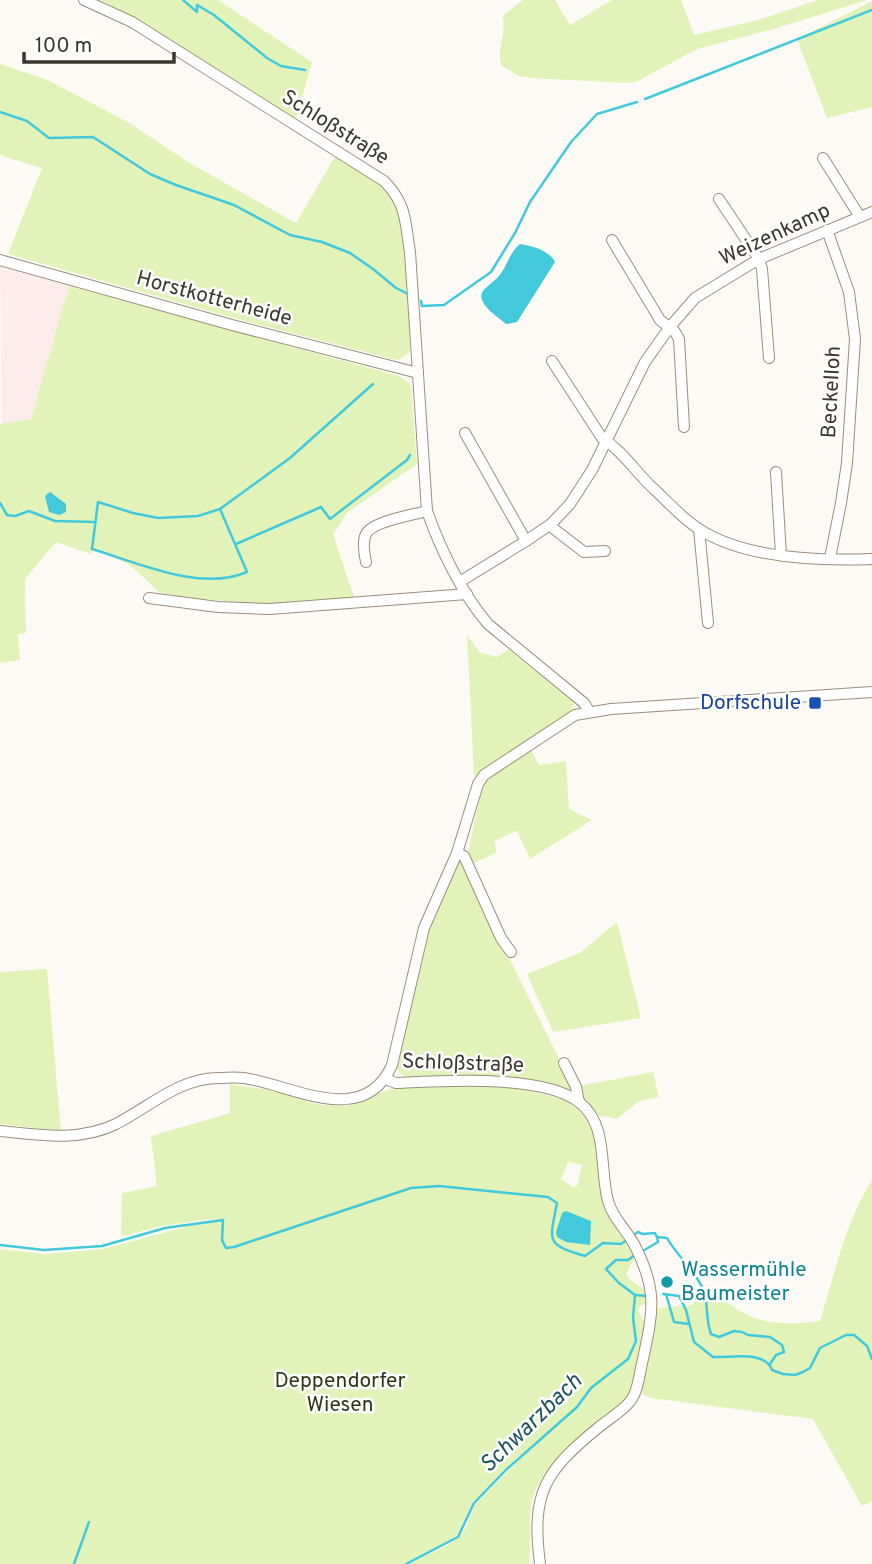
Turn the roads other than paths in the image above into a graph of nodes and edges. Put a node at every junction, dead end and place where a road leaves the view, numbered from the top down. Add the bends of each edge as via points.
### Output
1 (84, 0) edge
2 (824, 158) dead end
3 (719, 199) dead end
4 (872, 212) edge
5 (860, 217) junction
6 (827, 230) junction
7 (612, 240) dead end
8 (759, 259) junction
9 (0, 260) edge
10 (669, 328) junction
11 (769, 358) dead end
12 (552, 361) dead end
13 (418, 373) junction
14 (684, 427) dead end
15 (465, 433) dead end
16 (607, 441) junction
17 (776, 472) dead end
18 (427, 511) junction
19 (551, 524) junction
20 (699, 529) junction
21 (526, 541) junction
22 (605, 551) dead end
23 (781, 555) junction
24 (830, 558) junction
25 (872, 559) edge
26 (366, 562) dead end
27 (461, 582) junction
28 (467, 594) junction
29 (149, 598) dead end
30 (708, 624) dead end
31 (872, 692) edge
32 (589, 712) junction
33 (457, 853) junction
34 (511, 952) dead end
35 (564, 1063) dead end
36 (386, 1079) junction
37 (579, 1102) junction
38 (0, 1131) edge
39 (540, 1564) edge

1 - 13 street, Schloßstraße via 142,29 384,181 398,195 410,252
2 - 5 street
3 - 8 street
4 - 5 street, Weizenkamp
5 - 6 street, Weizenkamp
6 - 8 street, Weizenkamp
6 - 24 street, Beckelloh via 849,292 855,339 847,463
7 - 10 street
8 - 10 street, Weizenkamp via 695,298
8 - 11 street
9 - 13 street, Horstkotterheide
10 - 14 street via 679,340
10 - 16 street, Weizenkamp via 631,386
12 - 16 street
13 - 18 street, Schloßstraße
15 - 21 street
16 - 19 street, Weizenkamp via 570,504
16 - 20 street
17 - 23 street
18 - 26 street via 366,532
18 - 27 street, Schloßstraße
19 - 21 street, Weizenkamp
19 - 22 street via 584,552
20 - 23 street via 741,548
20 - 30 street
21 - 27 street, Weizenkamp
23 - 24 street
24 - 25 street
27 - 28 street, Schloßstraße
28 - 29 street via 270,609
28 - 32 street, Schloßstraße via 488,624 584,703
31 - 32 street
32 - 33 street via 568,720 484,775 473,793
33 - 34 street via 464,856
33 - 36 street via 424,928
35 - 37 street
36 - 37 street, Schloßstraße via 396,1083 513,1083
36 - 38 street via 361,1095 333,1101 243,1078 214,1078 173,1090 114,1124 83,1135
37 - 39 street via 599,1132 610,1208 641,1258 653,1299 634,1396 562,1461 542,1490 537,1539

